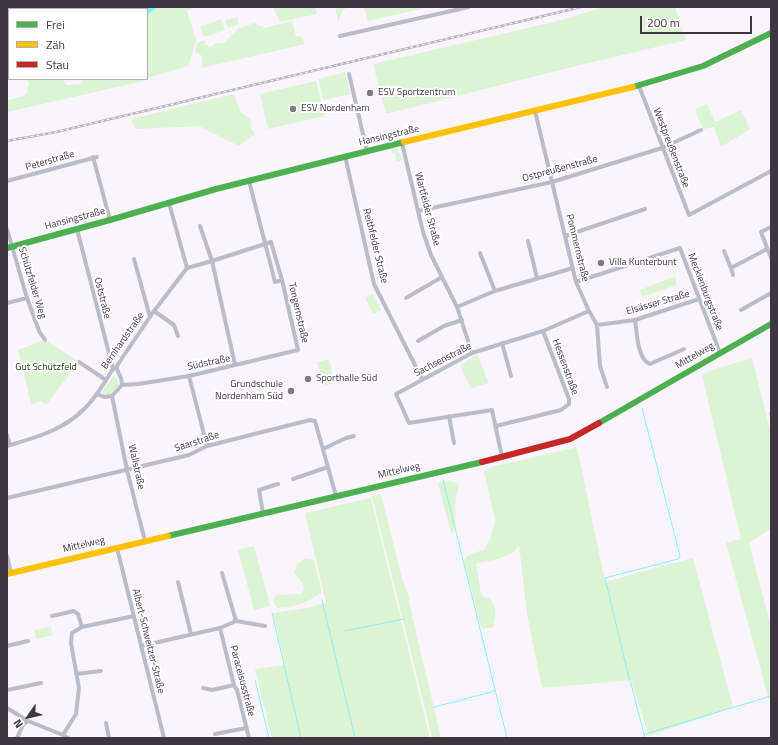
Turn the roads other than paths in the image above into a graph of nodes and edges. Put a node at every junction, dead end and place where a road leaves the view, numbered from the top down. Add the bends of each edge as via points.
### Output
1 (469, 7) edge
2 (771, 33) edge
3 (340, 36) dead end
4 (349, 74) dead end
5 (639, 86) junction
6 (535, 111) junction
7 (702, 130) dead end
8 (402, 143) junction
9 (662, 148) junction
10 (367, 151) junction
11 (344, 156) junction
12 (771, 171) edge
13 (7, 181) edge
14 (249, 181) junction
15 (552, 182) junction
16 (169, 203) junction
17 (644, 209) dead end
18 (418, 211) junction
19 (110, 220) junction
20 (200, 226) dead end
21 (771, 227) edge
22 (7, 229) edge
23 (77, 229) junction
24 (565, 236) junction
25 (528, 241) dead end
26 (265, 245) junction
27 (10, 248) edge
28 (767, 249) junction
29 (724, 250) dead end
30 (480, 253) dead end
31 (771, 258) edge
32 (134, 259) dead end
33 (212, 261) junction
34 (187, 268) junction
35 (573, 268) junction
36 (731, 268) junction
37 (733, 276) dead end
38 (442, 277) junction
39 (537, 278) junction
40 (282, 280) junction
41 (576, 282) junction
42 (495, 290) junction
43 (771, 293) edge
44 (27, 298) junction
45 (406, 298) dead end
46 (700, 299) junction
47 (7, 303) edge
48 (457, 307) junction
49 (741, 310) dead end
50 (154, 311) junction
51 (589, 311) junction
52 (150, 317) junction
53 (462, 320) junction
54 (635, 320) junction
55 (771, 324) edge
56 (597, 325) junction
57 (543, 331) junction
58 (178, 336) dead end
59 (45, 340) dead end
60 (418, 341) dead end
61 (502, 343) junction
62 (684, 349) dead end
63 (298, 350) joint
64 (472, 353) junction
65 (720, 353) junction
66 (79, 362) dead end
67 (235, 365) junction
68 (114, 368) junction
69 (189, 376) junction
70 (511, 376) dead end
71 (422, 379) junction
72 (106, 380) junction
73 (122, 385) junction
74 (607, 387) dead end
75 (97, 394) junction
76 (112, 396) junction
77 (449, 416) junction
78 (496, 426) junction
79 (7, 435) edge
80 (354, 436) dead end
81 (454, 443) dead end
82 (8, 446) edge
83 (207, 446) junction
84 (323, 449) junction
85 (502, 457) junction
86 (328, 467) junction
87 (127, 470) junction
88 (293, 479) dead end
89 (278, 484) dead end
90 (336, 496) junction
91 (7, 498) edge
92 (263, 513) junction
93 (145, 541) junction
94 (117, 548) junction
95 (7, 556) edge
96 (222, 573) dead end
97 (9, 574) edge
98 (178, 582) dead end
99 (52, 616) dead end
100 (134, 616) junction
101 (236, 622) junction
102 (265, 626) dead end
103 (82, 627) junction
104 (220, 628) junction
105 (192, 634) junction
106 (28, 641) dead end
107 (7, 646) edge
108 (141, 646) junction
109 (101, 671) dead end
110 (76, 674) junction
111 (41, 683) dead end
112 (234, 685) junction
113 (203, 688) dead end
114 (7, 690) edge
115 (7, 708) edge
116 (28, 721) junction
117 (106, 723) dead end
118 (246, 728) junction
119 (64, 734) junction
120 (215, 734) dead end
121 (17, 738) edge
122 (68, 738) edge
123 (109, 738) edge
124 (164, 738) edge
125 (249, 738) edge

1 - 3 street
2 - 5 street, Hansingstraße via 703,66
4 - 10 street
5 - 6 street, Hansingstraße
5 - 9 street, Westpreußenstraße
6 - 8 street, Hansingstraße
6 - 15 street, Pommernstraße
7 - 9 street, Ostpreußenstraße
8 - 10 street, Hansingstraße
8 - 18 street, Wartfelder Straße
9 - 12 street, Westpreußenstraße via 689,215
9 - 15 street, Ostpreußenstraße
10 - 11 street, Hansingstraße
11 - 14 street, Hansingstraße
11 - 71 street, Reithfelder Straße via 374,284
13 - 19 street, Peterstraße via 95,157
14 - 16 street, Hansingstraße
14 - 26 street, Tongernstraße
15 - 18 street, Ostpreußenstraße
15 - 24 street, Pommernstraße
16 - 19 street, Hansingstraße
16 - 34 street
17 - 24 street
18 - 38 street, Wartfelder Straße via 431,255
19 - 23 street, Hansingstraße
20 - 33 street
21 - 28 street via 761,232
22 - 27 street, Schützfelder Weg
23 - 27 street, Hansingstraße
23 - 68 street, Oststraße
24 - 35 street, Pommernstraße
25 - 39 street
26 - 33 street
26 - 40 street, Tongernstraße via 275,282
26 - 40 street, Tongernstraße via 271,242
27 - 44 street, Schützfelder Weg
28 - 31 street
28 - 36 street
29 - 36 street
30 - 42 street
32 - 52 street
33 - 34 street
33 - 67 street
34 - 50 street, Bernhardstraße
35 - 39 street
35 - 41 street, Pommernstraße
36 - 37 street
38 - 45 street
38 - 48 street, Wartfelder Straße
39 - 42 street
40 - 63 street, Tongernstraße
41 - 46 street, Mecklenburgstraße via 680,248
41 - 51 street, Pommernstraße
42 - 48 street
43 - 49 street
44 - 47 street
44 - 59 street, Schützfelder Weg
46 - 54 street, Elsässer Straße
46 - 65 street, Mecklenburgstraße
48 - 53 street, Wartfelder Straße
50 - 52 street, Bernhardstraße
50 - 58 street via 174,324
51 - 56 street, Pommernstraße
51 - 57 street, Sachsenstraße
52 - 68 street, Bernhardstraße
53 - 60 street via 444,326
53 - 64 street, Wartfelder Straße
54 - 56 street, Elsässer Straße
54 - 62 street via 641,356 648,363
55 - 65 street, Mittelweg
56 - 74 street, Pommernstraße via 600,366
57 - 61 street, Sachsenstraße
57 - 78 street, Hessenstraße via 570,399 569,404 561,410
61 - 64 street, Sachsenstraße
61 - 70 street
63 - 67 street, Südstraße
64 - 71 street, Sachsenstraße
65 - 85 street, Mittelweg via 570,439
66 - 72 street
67 - 69 street, Südstraße
68 - 72 street, Bernhardstraße
68 - 73 street, Oststraße via 121,378
69 - 73 street, Südstraße
69 - 83 street
71 - 77 street, Sachsenstraße via 396,394 409,423
72 - 75 street, Bernhardstraße
73 - 76 street
75 - 76 street via 104,397
75 - 82 street, Bernhardstraße via 70,421 45,434
76 - 87 street, Wallstraße
77 - 78 street, Sachsenstraße via 492,410
77 - 81 street
78 - 85 street, Sachsenstraße
79 - 82 street
80 - 84 street
83 - 84 street, Saarstraße via 310,420 315,421
83 - 87 street, Saarstraße via 188,455
84 - 86 street, Saarstraße
85 - 90 street, Mittelweg
86 - 88 street
86 - 90 street, Saarstraße
87 - 91 street, Saarstraße
87 - 93 street, Wallstraße
89 - 92 street via 259,490
90 - 92 street, Mittelweg
92 - 93 street, Mittelweg
93 - 94 street, Mittelweg
94 - 97 street, Mittelweg
94 - 100 street, Albert-Schweitzer-Straße
95 - 97 street
96 - 101 street
98 - 105 street
99 - 103 street via 74,611 78,614
100 - 103 street
100 - 108 street, Albert-Schweitzer-Straße
101 - 102 street
101 - 104 street
103 - 110 street via 72,633 70,643
104 - 105 street
104 - 112 street, Paracelsusstraße
105 - 108 street
106 - 107 street
108 - 124 street, Albert-Schweitzer-Straße
109 - 110 street
110 - 119 street via 79,688 76,714
111 - 114 street
112 - 113 street via 212,690
112 - 118 street, Paracelsusstraße
115 - 116 street
116 - 119 street
116 - 121 street
117 - 123 street
118 - 120 street
118 - 125 street, Paracelsusstraße
119 - 122 street

